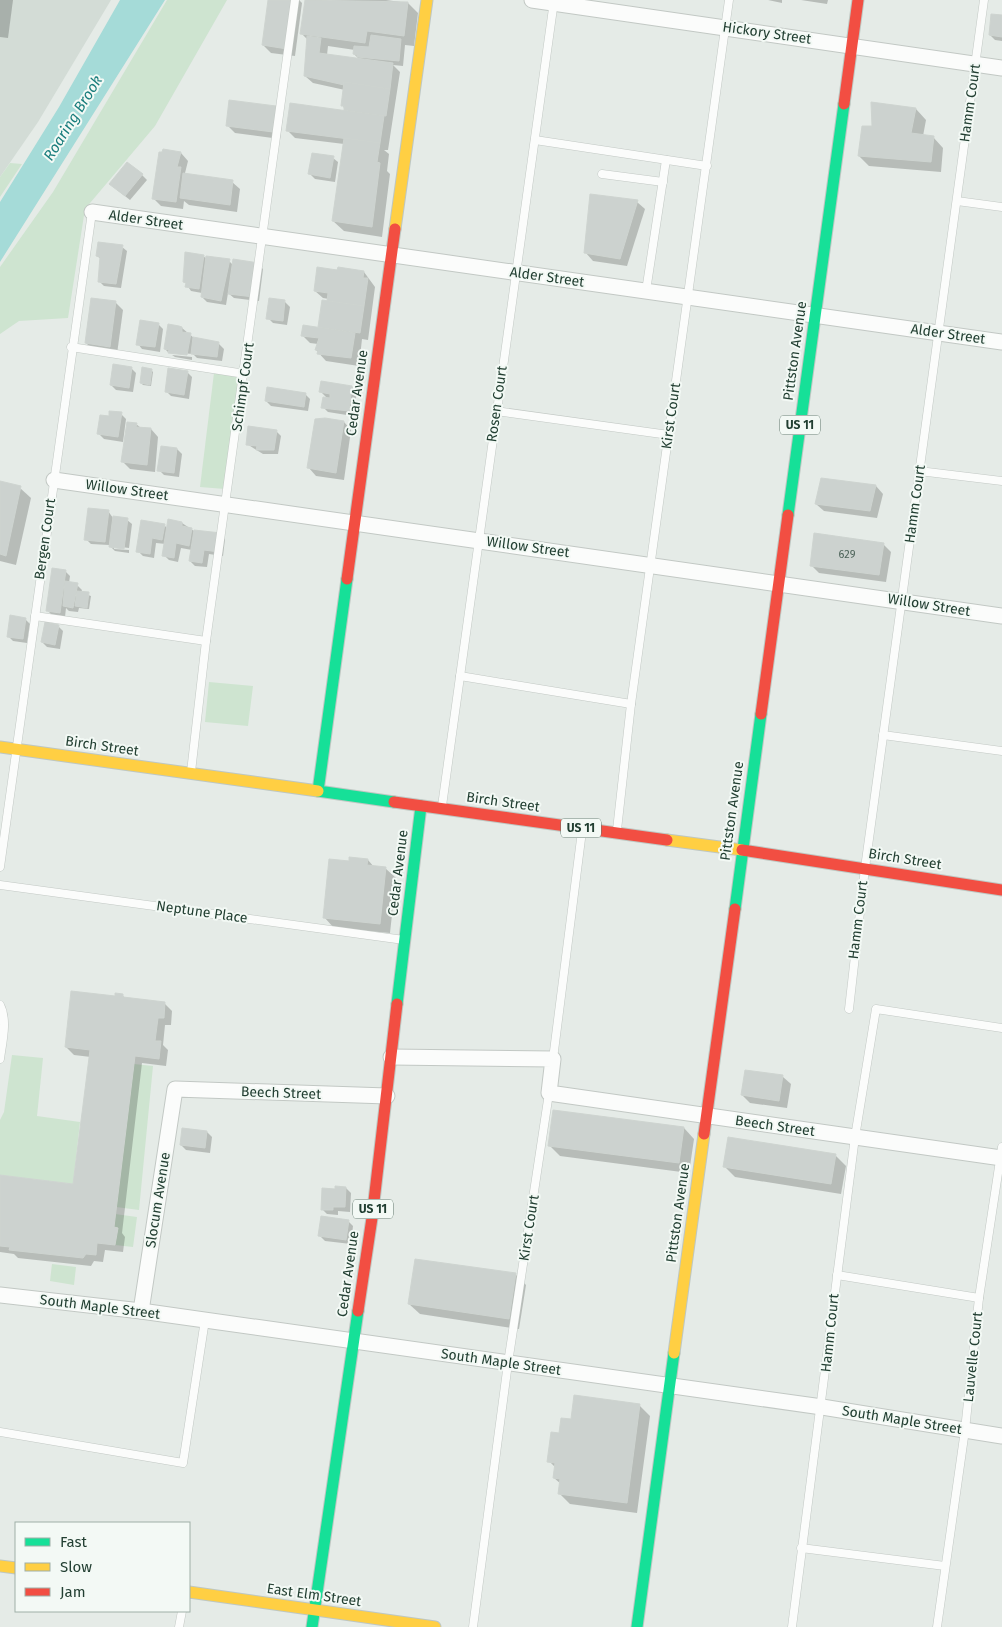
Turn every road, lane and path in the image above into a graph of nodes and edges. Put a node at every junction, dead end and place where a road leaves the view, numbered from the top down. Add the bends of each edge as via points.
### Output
1 (295, 0) edge
2 (427, 0) edge
3 (532, 0) edge
4 (729, 0) edge
5 (858, 0) edge
6 (984, 0) edge
7 (554, 2) edge
8 (725, 28) junction
9 (852, 46) junction
10 (975, 63) junction
11 (1002, 68) edge
12 (535, 140) junction
13 (666, 160) junction
14 (707, 166) junction
15 (602, 174) dead end
16 (663, 182) junction
17 (957, 201) junction
18 (1002, 207) edge
19 (92, 212) joint
20 (264, 236) junction
21 (392, 255) junction
22 (516, 272) junction
23 (646, 291) junction
24 (687, 297) junction
25 (815, 315) junction
26 (940, 333) junction
27 (1002, 342) edge
28 (71, 347) junction
29 (245, 374) junction
30 (496, 411) junction
31 (669, 435) junction
32 (919, 471) junction
33 (54, 480) junction
34 (1002, 481) edge
35 (227, 504) junction
36 (354, 523) junction
37 (479, 540) junction
38 (650, 565) junction
39 (778, 583) junction
40 (901, 600) junction
41 (35, 616) junction
42 (1002, 616) edge
43 (206, 641) junction
44 (460, 676) junction
45 (631, 704) junction
46 (883, 735) junction
47 (0, 747) edge
48 (17, 748) junction
49 (1002, 751) edge
50 (191, 774) junction
51 (318, 791) junction
52 (421, 806) junction
53 (442, 808) junction
54 (582, 828) junction
55 (617, 833) junction
56 (742, 850) junction
57 (0, 867) edge
58 (865, 868) junction
59 (0, 885) edge
60 (1002, 890) edge
61 (404, 940) junction
62 (0, 1005) edge
63 (849, 1009) dead end
64 (1002, 1028) edge
65 (392, 1057) junction
66 (0, 1059) edge
67 (553, 1059) junction
68 (175, 1089) joint
69 (549, 1093) junction
70 (387, 1096) junction
71 (706, 1116) junction
72 (855, 1137) junction
73 (1001, 1154) edge
74 (836, 1275) junction
75 (0, 1295) edge
76 (979, 1298) junction
77 (141, 1311) junction
78 (205, 1320) junction
79 (354, 1341) junction
80 (508, 1363) junction
81 (669, 1386) junction
82 (822, 1407) junction
83 (965, 1430) junction
84 (0, 1432) edge
85 (1002, 1436) edge
86 (801, 1548) junction
87 (0, 1566) edge
88 (945, 1566) junction
89 (15, 1568) edge
90 (190, 1592) edge
91 (315, 1610) junction
92 (182, 1612) edge
93 (180, 1627) edge
94 (312, 1627) edge
95 (435, 1627) edge
96 (474, 1627) edge
97 (637, 1627) edge
98 (792, 1627) edge
99 (937, 1627) edge

1 - 20 lane, Schimpf Court
2 - 21 main road, Cedar Avenue
3 - 7 street, Hickory Street
4 - 8 lane, Kirst Court
5 - 9 main road, Pittston Avenue / US 11
6 - 10 lane, Hamm Court
7 - 8 street, Hickory Street
7 - 12 lane, Rosen Court
8 - 9 street, Hickory Street
8 - 14 lane, Kirst Court
9 - 10 street, Hickory Street
9 - 25 main road, Pittston Avenue / US 11
10 - 11 street, Hickory Street
10 - 17 lane, Hamm Court
12 - 13 lane
12 - 22 lane, Rosen Court
13 - 14 lane
13 - 16 lane
14 - 24 lane, Kirst Court
15 - 16 lane
16 - 23 lane
17 - 18 lane
17 - 26 lane, Hamm Court
19 - 20 street, Alder Street
19 - 28 lane, Bergen Court
20 - 21 street, Alder Street
20 - 29 lane, Schimpf Court
21 - 22 street, Alder Street
21 - 36 main road, Cedar Avenue
22 - 23 street, Alder Street
22 - 30 lane, Rosen Court
23 - 24 street, Alder Street
24 - 25 street, Alder Street
24 - 31 lane, Kirst Court
25 - 26 street, Alder Street
25 - 39 main road, Pittston Avenue / US 11
26 - 27 street, Alder Street
26 - 32 lane, Hamm Court
28 - 29 lane
28 - 33 lane, Bergen Court
29 - 35 lane, Schimpf Court
30 - 31 lane
30 - 37 lane, Rosen Court
31 - 38 lane, Kirst Court
32 - 34 lane
32 - 40 lane, Hamm Court
33 - 35 street, Willow Street
33 - 41 lane, Bergen Court
35 - 36 street, Willow Street
35 - 43 lane, Schimpf Court
36 - 37 street, Willow Street
36 - 51 main road, Cedar Avenue
37 - 38 street, Willow Street
37 - 44 lane, Rosen Court
38 - 39 street, Willow Street
38 - 45 lane, Kirst Court
39 - 40 street, Willow Street
39 - 56 main road, Pittston Avenue / US 11
40 - 42 street, Willow Street
40 - 46 lane, Hamm Court
41 - 43 lane
41 - 48 lane, Bergen Court
43 - 50 lane, Schimpf Court
44 - 45 lane
44 - 53 lane, Rosen Court
45 - 55 lane, Kirst Court
46 - 49 lane
46 - 58 lane, Hamm Court
47 - 48 main road, Birch Street
48 - 50 main road, Birch Street
48 - 57 lane, Bergen Court
50 - 51 main road, Birch Street
51 - 52 main road, Birch Street
52 - 53 main road, Birch Street / US 11
52 - 61 main road, Cedar Avenue / US 11
53 - 54 main road, Birch Street / US 11
54 - 55 main road, Birch Street / US 11
54 - 67 lane, Kirst Court
55 - 56 main road, Birch Street / US 11
56 - 58 main road, Birch Street
56 - 71 main road, Pittston Avenue
58 - 60 main road, Birch Street
58 - 63 lane, Hamm Court
59 - 61 lane, Neptune Place
61 - 65 main road, Cedar Avenue / US 11
62 - 66 lane via 4,1026
64 - 72 lane, Hamm Court via 876,1010
65 - 67 street
65 - 70 main road, Cedar Avenue / US 11
67 - 69 street, Kirst Court
68 - 70 street, Beech Street
68 - 77 street, Slocum Avenue
69 - 71 street, Beech Street
69 - 80 lane, Kirst Court
70 - 79 main road, Cedar Avenue / US 11
71 - 72 street, Beech Street
71 - 81 main road, Pittston Avenue
72 - 73 street, Beech Street
72 - 74 lane, Hamm Court
73 - 76 lane, Lauvelle Court
74 - 76 lane
74 - 82 lane, Hamm Court
75 - 77 street, South Maple Street
76 - 83 lane, Lauvelle Court
77 - 78 street, South Maple Street
78 - 79 street, South Maple Street
78 - 84 lane via 183,1463
79 - 80 street, South Maple Street
79 - 91 main road, Cedar Avenue / US 11
80 - 81 street, South Maple Street
80 - 96 lane, Kirst Court
81 - 82 street, South Maple Street
81 - 97 main road, Pittston Avenue
82 - 83 street, South Maple Street
82 - 86 lane, Hamm Court
83 - 85 street, South Maple Street
83 - 88 lane, Lauvelle Court
86 - 88 lane
86 - 98 lane, Hamm Court
87 - 89 main road
88 - 99 lane, Lauvelle Court
90 - 91 main road, East Elm Street
91 - 94 main road, Cedar Avenue / US 11
91 - 95 main road, East Elm Street
92 - 93 lane

